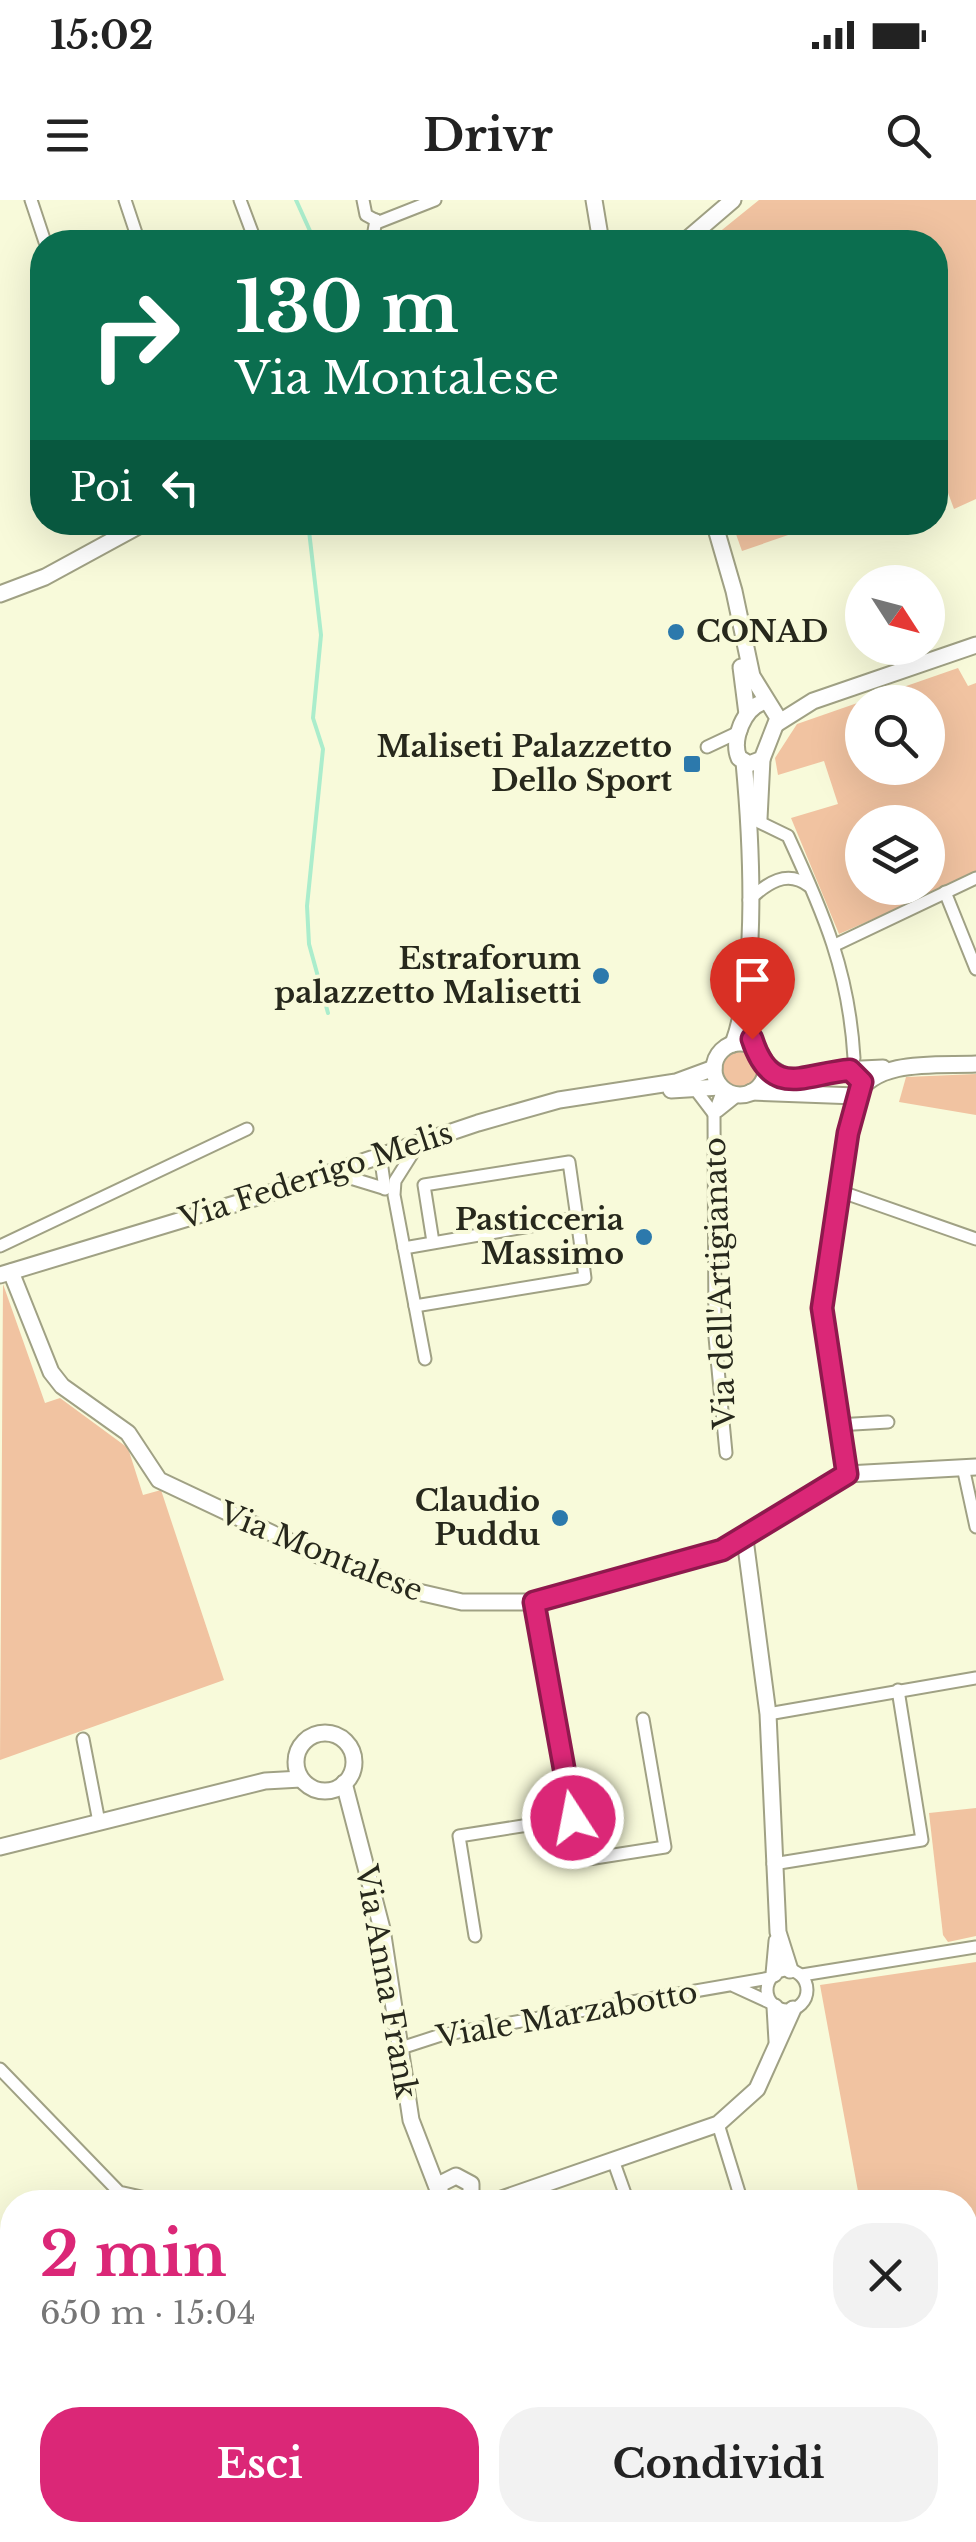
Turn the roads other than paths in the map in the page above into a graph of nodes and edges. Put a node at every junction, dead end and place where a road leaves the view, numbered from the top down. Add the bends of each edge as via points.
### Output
1 (31, 200) edge
2 (125, 200) edge
3 (240, 200) edge
4 (364, 200) edge
5 (434, 200) edge
6 (594, 200) edge
7 (733, 200) edge
8 (371, 218) junction
9 (599, 218) junction
10 (701, 228) junction
11 (42, 230) edge
12 (135, 230) edge
13 (251, 230) edge
14 (372, 230) edge
15 (600, 230) edge
16 (608, 230) edge
17 (697, 230) edge
18 (699, 230) edge
19 (122, 535) edge
20 (708, 535) edge
21 (718, 535) edge
22 (0, 594) edge
23 (976, 645) edge
24 (814, 700) junction
25 (768, 703) junction
26 (747, 714) junction
27 (778, 723) junction
28 (741, 731) junction
29 (740, 758) junction
30 (762, 759) junction
31 (759, 822) junction
32 (752, 852) junction
33 (976, 878) edge
34 (812, 889) junction
35 (945, 892) joint
36 (749, 900) junction
37 (917, 905) edge
38 (834, 944) junction
39 (745, 967) junction
40 (976, 969) edge
41 (733, 1044) junction
42 (755, 1048) junction
43 (765, 1064) junction
44 (852, 1064) junction
45 (976, 1064) edge
46 (714, 1068) junction
47 (910, 1068) junction
48 (622, 1089) junction
49 (695, 1089) junction
50 (733, 1091) junction
51 (854, 1094) junction
52 (714, 1114) junction
53 (248, 1130) dead end
54 (420, 1141) junction
55 (380, 1154) junction
56 (329, 1172) junction
57 (396, 1181) junction
58 (838, 1190) junction
59 (388, 1191) junction
60 (577, 1218) junction
61 (976, 1238) edge
62 (434, 1242) junction
63 (0, 1246) edge
64 (404, 1248) junction
65 (4, 1270) edge
66 (415, 1306) junction
67 (425, 1360) dead end
68 (888, 1422) dead end
69 (837, 1425) junction
70 (726, 1453) dead end
71 (970, 1467) edge
72 (847, 1474) junction
73 (976, 1527) edge
74 (746, 1539) junction
75 (534, 1602) junction
76 (976, 1678) edge
77 (898, 1690) junction
78 (768, 1714) junction
79 (644, 1719) dead end
80 (83, 1738) dead end
81 (296, 1761) junction
82 (301, 1779) junction
83 (264, 1781) junction
84 (344, 1784) junction
85 (327, 1791) junction
86 (350, 1813) junction
87 (573, 1818) junction
88 (99, 1822) junction
89 (0, 1847) edge
90 (774, 1864) junction
91 (476, 1936) dead end
92 (976, 1947) edge
93 (789, 1977) junction
94 (734, 1986) junction
95 (773, 2005) junction
96 (794, 2010) junction
97 (401, 2048) junction
98 (776, 2050) junction
99 (0, 2069) edge
100 (718, 2124) junction
101 (424, 2149) junction
102 (613, 2160) junction
103 (463, 2180) junction
104 (116, 2190) edge
105 (436, 2190) edge
106 (441, 2190) edge
107 (467, 2190) edge
108 (494, 2190) edge
109 (525, 2190) edge
110 (624, 2190) edge
111 (738, 2190) edge

1 - 11 street
2 - 12 street
3 - 13 street
4 - 8 street
5 - 8 street
6 - 9 street
7 - 10 street
8 - 14 street
9 - 15 street
9 - 16 street
10 - 17 street
10 - 18 street
19 - 22 street
20 - 26 street
21 - 25 street via 749,668
23 - 24 street
24 - 25 street
24 - 27 street
25 - 26 street
25 - 27 street
26 - 28 street
27 - 30 street
28 - 29 street
28 - 29 street via 707,747
29 - 30 street
29 - 32 street
30 - 31 street
31 - 32 street
31 - 34 street via 788,836
32 - 36 street
33 - 35 street
34 - 36 street via 786,878
34 - 38 street
35 - 40 street
36 - 39 street
37 - 38 street
38 - 44 street via 851,1000
39 - 41 street
39 - 42 street
41 - 42 street
41 - 46 street
42 - 43 street
43 - 44 street, Via Federigo Melis via 794,1082
43 - 50 street via 763,1080
44 - 47 street, Via Federigo Melis
44 - 51 street via 859,1077
45 - 47 street, Via Federigo Melis
46 - 48 street, Via Federigo Melis via 676,1082
46 - 50 street
47 - 51 street, Via Federigo Melis via 874,1076
48 - 49 street, Via Federigo Melis
48 - 54 street, Via Federigo Melis via 559,1100
49 - 50 street, Via Federigo Melis
49 - 52 street, Via dell'Artigianato
50 - 51 street, Via Federigo Melis
50 - 52 street, Via dell'Artigianato
51 - 58 street
52 - 70 street, Via dell'Artigianato via 715,1337
53 - 63 street
54 - 55 street, Via Federigo Melis
54 - 57 street
55 - 56 street, Via Federigo Melis
55 - 57 street
55 - 59 street
56 - 59 street
56 - 65 street, Via Federigo Melis
57 - 59 street
58 - 61 street
58 - 69 street via 822,1308
59 - 64 street
60 - 62 street
60 - 62 street via 568,1162 424,1185
60 - 66 street via 585,1278
62 - 64 street
64 - 66 street
65 - 75 street, Via Montalese via 51,1372 128,1434 160,1480 287,1542 414,1592 462,1602
66 - 67 street
68 - 69 street
69 - 72 street
71 - 72 street, Via Montalese
71 - 73 street
72 - 74 street, Via Montalese
74 - 75 street, Via Montalese via 698,1559
74 - 78 street
75 - 87 street
76 - 77 street
77 - 78 street
77 - 90 street via 922,1840
78 - 90 street
79 - 87 street via 665,1847 582,1860
80 - 88 street
81 - 82 street
81 - 83 street
81 - 84 street via 310,1736 338,1735 354,1758
82 - 83 street
82 - 85 street
83 - 88 street
84 - 85 street
84 - 86 street, Via Anna Frank
85 - 86 street
86 - 97 street, Via Anna Frank via 374,1894
87 - 91 street via 459,1836
88 - 89 street
90 - 93 street
92 - 93 street, Viale Marzabotto
93 - 94 street, Viale Marzabotto
93 - 95 street via 766,1988
93 - 96 street via 806,1999
94 - 95 street, Viale Marzabotto
94 - 97 street, Viale Marzabotto via 442,2035
95 - 96 street, Viale Marzabotto
95 - 98 street
96 - 98 street
97 - 101 street, Via Anna Frank via 411,2120
98 - 100 street via 757,2089
99 - 104 street
100 - 102 street
100 - 111 street
101 - 103 street
101 - 105 street, Via Anna Frank
102 - 109 street
102 - 110 street
103 - 106 street via 444,2180
103 - 107 street
103 - 108 street

